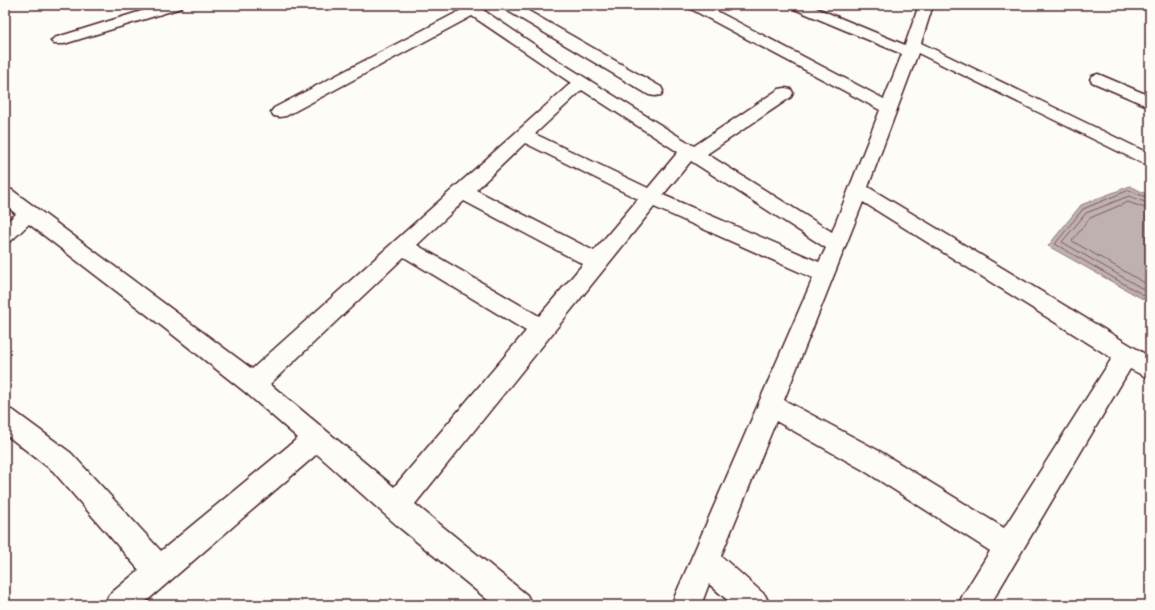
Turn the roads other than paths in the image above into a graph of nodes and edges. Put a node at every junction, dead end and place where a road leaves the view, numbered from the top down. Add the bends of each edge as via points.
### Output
1 (176, 5) edge
2 (508, 5) edge
3 (694, 5) edge
4 (797, 5) edge
5 (926, 5) edge
6 (478, 7) edge
7 (59, 41) dead end
8 (912, 49) junction
9 (1098, 79) dead end
10 (581, 82) junction
11 (655, 91) dead end
12 (785, 93) dead end
13 (1150, 102) edge
14 (888, 108) junction
15 (280, 112) dead end
16 (523, 135) junction
17 (692, 152) junction
18 (1150, 161) edge
19 (857, 189) junction
20 (462, 191) junction
21 (5, 195) edge
22 (650, 197) junction
23 (28, 214) junction
24 (5, 235) edge
25 (837, 245) junction
26 (402, 246) junction
27 (597, 262) junction
28 (825, 274) junction
29 (542, 329) junction
30 (1126, 355) junction
31 (1150, 369) edge
32 (253, 384) junction
33 (770, 405) junction
34 (5, 419) edge
35 (317, 438) junction
36 (396, 506) junction
37 (1009, 547) junction
38 (704, 561) junction
39 (160, 572) junction
40 (119, 605) edge
41 (517, 605) edge
42 (686, 605) edge
43 (755, 605) edge
44 (973, 605) edge

1 - 7 street
2 - 11 street
3 - 14 street
4 - 8 street
5 - 8 street
6 - 10 street
6 - 15 street
8 - 14 street
8 - 18 street
9 - 13 street
10 - 16 street
10 - 17 street
12 - 17 street
14 - 19 street
16 - 20 street
16 - 22 street
17 - 22 street
17 - 25 street
19 - 25 street
19 - 30 street
20 - 26 street
20 - 27 street
21 - 23 street
22 - 27 street
22 - 28 street
23 - 24 street
23 - 32 street
25 - 28 street
26 - 29 street
26 - 32 street
27 - 29 street
28 - 33 street
29 - 36 street
30 - 31 street
30 - 37 street
32 - 35 street
33 - 37 street via 879,464
33 - 38 street
34 - 39 street via 62,462
35 - 36 street
35 - 39 street
36 - 41 street
37 - 44 street
38 - 42 street
38 - 43 street
39 - 40 street

